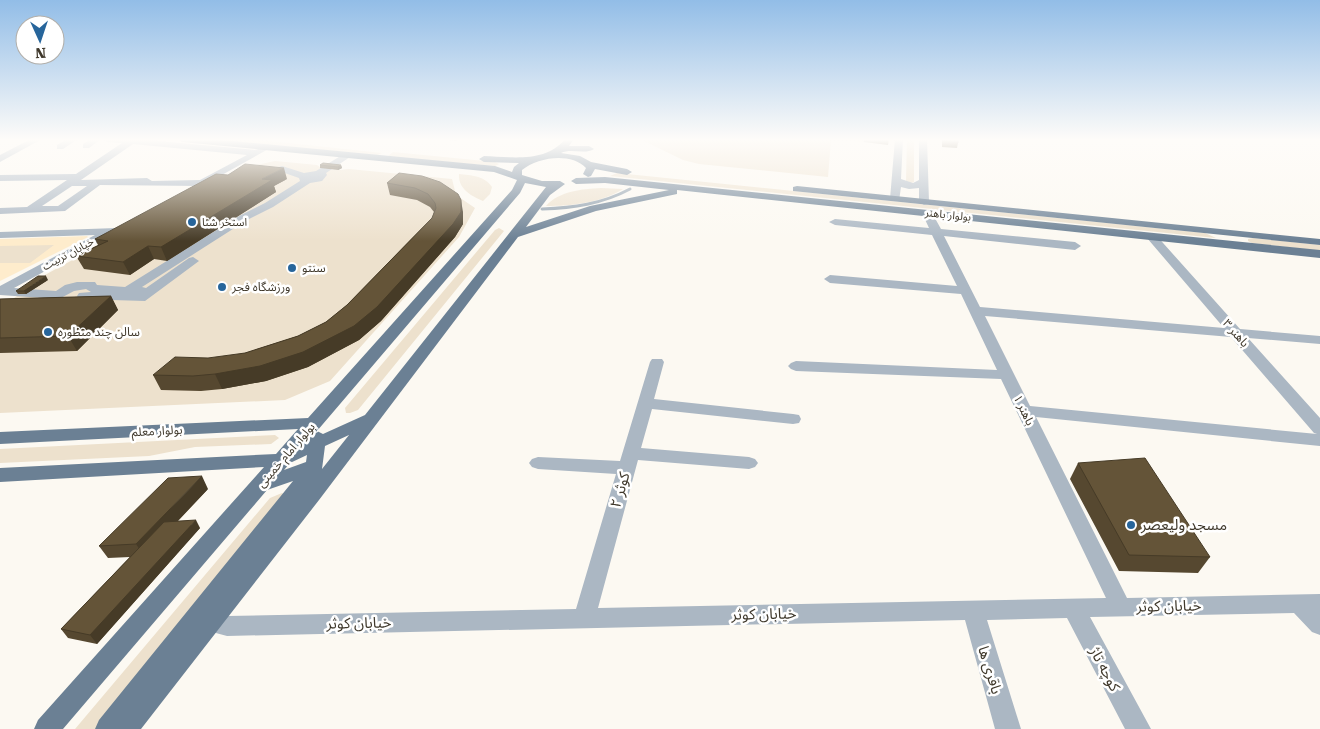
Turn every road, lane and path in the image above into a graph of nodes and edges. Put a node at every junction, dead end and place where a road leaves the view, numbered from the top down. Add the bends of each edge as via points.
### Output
1 (85, 173) edge
2 (220, 173) edge
3 (296, 173) edge
4 (319, 173) edge
5 (508, 173) edge
6 (520, 173) edge
7 (589, 173) edge
8 (641, 173) edge
9 (896, 173) edge
10 (923, 173) edge
11 (520, 177) junction
12 (0, 178) edge
13 (25, 179) junction
14 (305, 179) junction
15 (896, 179) junction
16 (75, 180) junction
17 (576, 181) junction
18 (98, 182) junction
19 (923, 182) junction
20 (201, 183) junction
21 (555, 185) junction
22 (0, 188) edge
23 (696, 189) junction
24 (176, 196) edge
25 (895, 199) junction
26 (269, 205) junction
27 (925, 208) junction
28 (30, 210) junction
29 (0, 211) edge
30 (491, 220) junction
31 (835, 222) dead end
32 (518, 229) junction
33 (936, 232) junction
34 (1226, 233) junction
35 (0, 235) edge
36 (1151, 236) junction
37 (1320, 242) edge
38 (1076, 246) dead end
39 (1237, 246) junction
40 (1320, 254) edge
41 (182, 256) junction
42 (197, 258) junction
43 (830, 280) dead end
44 (1, 290) edge
45 (965, 291) junction
46 (122, 294) junction
47 (975, 311) junction
48 (1236, 334) junction
49 (1320, 340) edge
50 (657, 362) dead end
51 (796, 366) dead end
52 (1007, 375) junction
53 (645, 403) junction
54 (1025, 412) junction
55 (370, 419) junction
56 (793, 419) dead end
57 (1320, 430) edge
58 (316, 433) junction
59 (0, 438) edge
60 (1320, 440) edge
61 (282, 460) junction
62 (629, 460) junction
63 (538, 463) dead end
64 (749, 463) dead end
65 (315, 466) junction
66 (0, 475) edge
67 (258, 487) junction
68 (1309, 603) edge
69 (1122, 607) junction
70 (1073, 608) junction
71 (973, 610) junction
72 (584, 618) junction
73 (209, 622) junction
74 (1320, 626) edge
75 (47, 729) edge
76 (108, 729) edge
77 (126, 729) edge
78 (1008, 729) edge
79 (1138, 729) edge

1 - 16 street
2 - 20 street
3 - 14 street
4 - 14 street via 321,178
5 - 11 main road, بولوار باهنر
6 - 11 main road, بولوار امام خمینی
7 - 17 main road
8 - 25 main road, بولوار باهنر
9 - 15 street
10 - 19 street
11 - 21 main road, بولوار باهنر
11 - 30 main road, بولوار امام خمینی via 516,191
12 - 13 street
13 - 16 street
13 - 22 street
14 - 26 street
15 - 19 street via 910,186
15 - 25 street
16 - 18 street
16 - 28 street
17 - 21 main road, بولوار باهنر
17 - 23 main road, بولوار باهنر via 605,180
18 - 20 street
18 - 28 street via 61,209
19 - 27 street
20 - 24 street
21 - 32 main road
23 - 27 main road, بولوار باهنر
23 - 32 main road via 594,208
25 - 27 main road, بولوار باهنر
26 - 41 street
26 - 42 street
27 - 33 street, باهنر ۱
27 - 34 main road, بولوار باهنر
27 - 36 main road, بولوار باهنر
28 - 29 street
30 - 32 main road
30 - 58 main road, بولوار امام خمینی
31 - 33 street
32 - 55 main road
33 - 38 street
33 - 45 street, باهنر ۱
34 - 37 main road, بولوار باهنر
34 - 39 main road
35 - 44 street, خیابان تربیت via 116,229
36 - 39 main road, بولوار باهنر
36 - 48 street, باهنر ۳
39 - 40 main road, بولوار باهنر
41 - 42 street
41 - 46 street
42 - 46 street via 140,298
43 - 45 street
44 - 46 street via 15,293 63,292 59,297 65,300 88,292
45 - 47 street, باهنر ۱
47 - 48 street
47 - 52 street, باهنر ۱
48 - 49 street
48 - 57 street, باهنر ۳
50 - 53 street, کوثر ۲
51 - 52 street
52 - 54 street, باهنر ۱
53 - 56 street
53 - 62 street, کوثر ۲
54 - 60 street
54 - 69 street, باهنر ۱
55 - 58 main road
55 - 73 main road
58 - 59 main road, بولوار معلم
58 - 61 main road, بولوار امام خمینی
58 - 65 main road
61 - 66 main road
61 - 67 main road, بولوار امام خمینی
62 - 63 street
62 - 64 street
62 - 72 street, کوثر ۲
65 - 67 main road
65 - 76 main road
67 - 75 main road, بولوار امام خمینی
68 - 69 street, خیابان کوثر
68 - 74 street
69 - 70 street, خیابان کوثر
70 - 71 street, خیابان کوثر
70 - 79 street, کوچه تاژ
71 - 72 street, خیابان کوثر
71 - 78 street, باقری ها
72 - 73 street, خیابان کوثر via 227,626
73 - 77 main road

